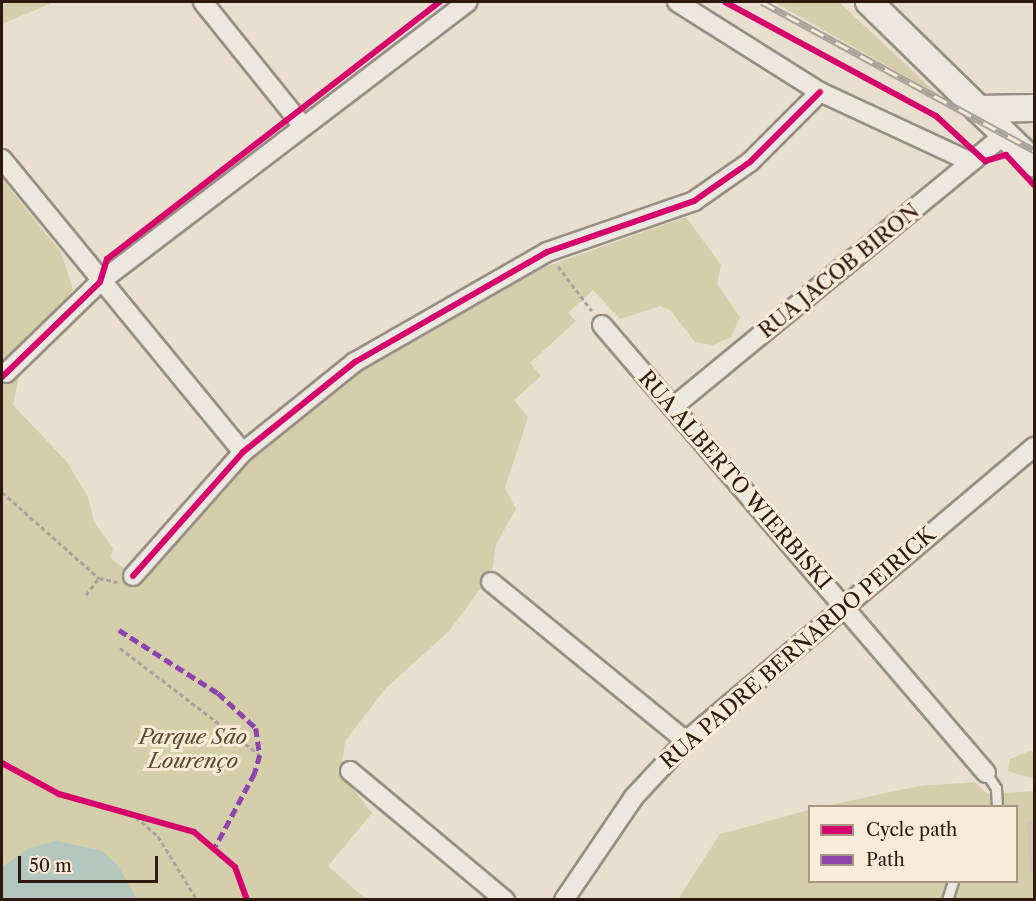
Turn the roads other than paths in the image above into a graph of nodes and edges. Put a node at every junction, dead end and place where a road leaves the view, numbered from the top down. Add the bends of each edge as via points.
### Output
1 (203, 2) edge
2 (467, 2) edge
3 (677, 2) edge
4 (869, 2) edge
5 (820, 92) junction
6 (1035, 108) edge
7 (978, 109) junction
8 (302, 125) junction
9 (1005, 134) junction
10 (1035, 139) edge
11 (2, 159) edge
12 (971, 162) junction
13 (1035, 163) edge
14 (100, 282) junction
15 (602, 325) road end
16 (6, 373) dead end
17 (673, 407) junction
18 (1035, 447) edge
19 (243, 452) junction
20 (133, 576) road end
21 (491, 582) dead end
22 (844, 607) junction
23 (686, 741) junction
24 (350, 771) dead end
25 (986, 773) joint
26 (997, 805) edge
27 (953, 883) edge
28 (505, 900) edge
29 (564, 900) edge
30 (947, 900) edge

1 - 8 street
2 - 8 street
3 - 5 street
4 - 7 main road
5 - 12 street
5 - 19 street via 750,162 694,201 547,252 373,350
6 - 7 main road
7 - 9 main road
8 - 14 street
9 - 10 main road
9 - 12 street, RUA JACOB BIRON
9 - 13 main road
11 - 14 street
12 - 17 street, RUA JACOB BIRON
14 - 16 street
14 - 19 street
15 - 17 street, RUA ALBERTO WIERBISKI
17 - 22 street, RUA ALBERTO WIERBISKI
18 - 22 street, RUA PADRE BERNARDO PEIRICK
19 - 20 street
21 - 23 street
22 - 23 street, RUA PADRE BERNARDO PEIRICK
22 - 25 street, RUA ALBERTO WIERBISKI
23 - 29 street, RUA PADRE BERNARDO PEIRICK via 634,797
24 - 28 street
25 - 26 lane via 996,788
27 - 30 lane

